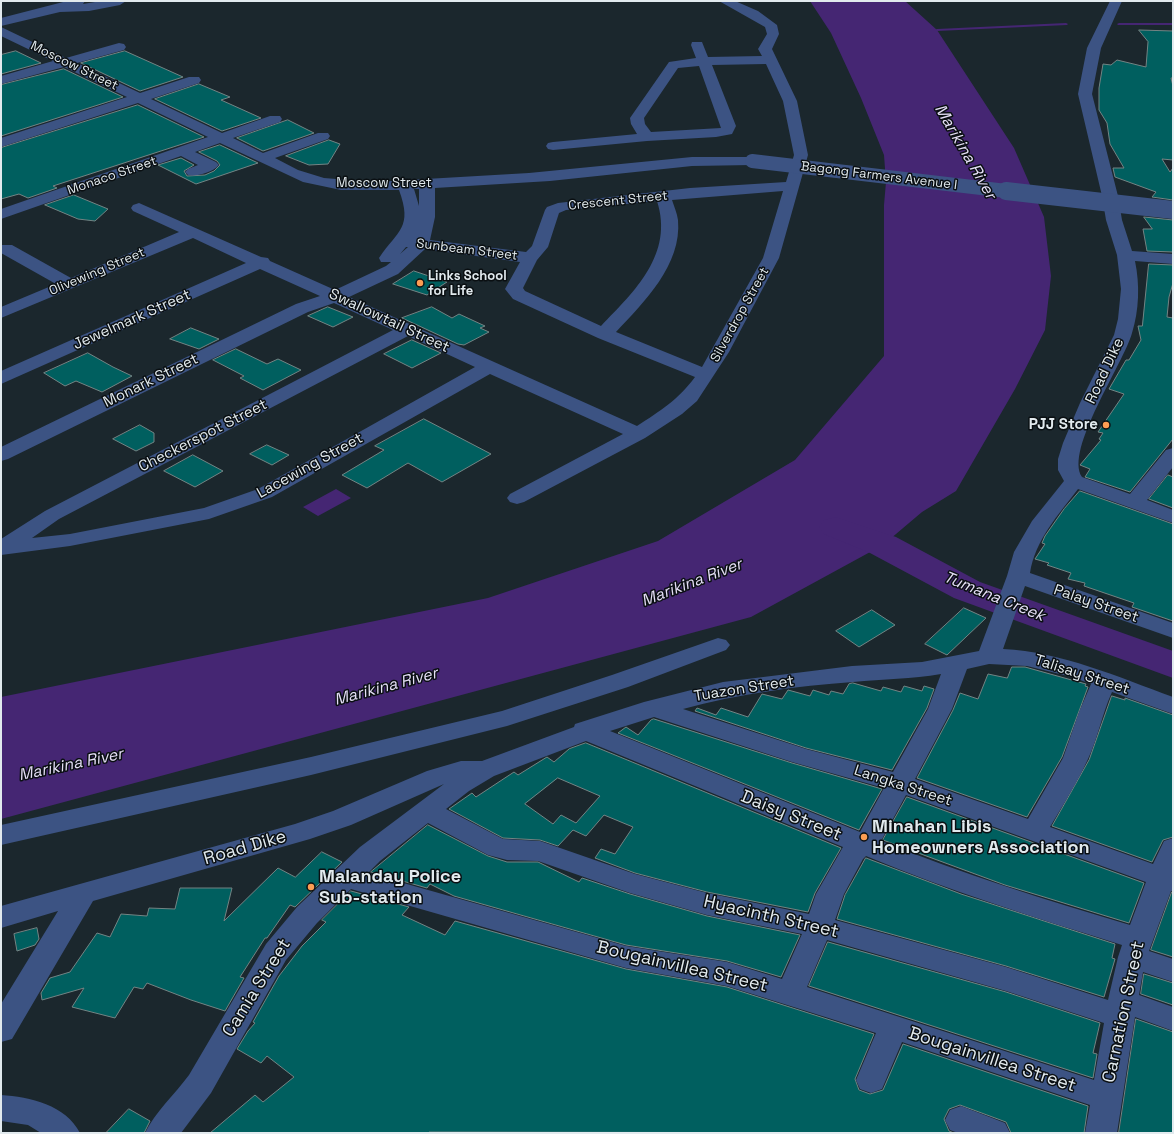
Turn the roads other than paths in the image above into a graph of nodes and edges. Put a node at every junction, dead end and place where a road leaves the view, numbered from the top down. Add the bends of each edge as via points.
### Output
1 (79, 1) edge
2 (120, 1) edge
3 (725, 1) edge
4 (1116, 1) edge
5 (56, 9) junction
6 (1, 22) edge
7 (1, 31) edge
8 (697, 46) dead end
9 (119, 47) dead end
10 (770, 60) junction
11 (65, 61) junction
12 (704, 61) junction
13 (1, 80) edge
14 (194, 80) dead end
15 (141, 98) junction
16 (275, 119) dead end
17 (323, 136) dead end
18 (647, 137) junction
19 (222, 138) junction
20 (1, 143) edge
21 (553, 146) dead end
22 (182, 151) junction
23 (262, 158) junction
24 (752, 161) joint
25 (193, 172) dead end
26 (427, 184) junction
27 (405, 185) junction
28 (792, 186) junction
29 (662, 196) junction
30 (1110, 196) junction
31 (1173, 204) edge
32 (139, 208) dead end
33 (1173, 210) edge
34 (1, 214) edge
35 (1173, 216) edge
36 (194, 232) junction
37 (404, 242) junction
38 (422, 244) junction
39 (6, 249) dead end
40 (1125, 255) junction
41 (530, 258) junction
42 (1173, 259) edge
43 (262, 262) junction
44 (385, 268) junction
45 (70, 284) junction
46 (330, 294) junction
47 (1, 313) edge
48 (408, 329) junction
49 (604, 334) junction
50 (488, 367) junction
51 (706, 375) junction
52 (1, 378) edge
53 (638, 434) junction
54 (1173, 454) edge
55 (1, 456) edge
56 (1074, 481) junction
57 (517, 498) dead end
58 (1134, 503) junction
59 (1173, 517) edge
60 (1, 548) edge
61 (1016, 583) junction
62 (1173, 631) edge
63 (718, 646) dead end
64 (989, 656) junction
65 (957, 664) junction
66 (1105, 681) junction
67 (1173, 706) edge
68 (653, 708) junction
69 (584, 730) junction
70 (484, 770) junction
71 (899, 784) junction
72 (427, 811) junction
73 (1034, 832) junction
74 (1, 835) edge
75 (862, 845) junction
76 (1173, 848) edge
77 (346, 877) junction
78 (1168, 879) edge
79 (83, 894) junction
80 (1, 916) edge
81 (818, 927) junction
82 (1135, 948) junction
83 (1173, 971) edge
84 (790, 993) junction
85 (1121, 1009) junction
86 (1173, 1019) edge
87 (3, 1023) edge
88 (893, 1028) junction
89 (871, 1080) dead end
90 (1107, 1097) junction
91 (1, 1108) edge
92 (961, 1120) dead end
93 (64, 1133) edge
94 (161, 1133) edge
95 (994, 1133) edge
96 (1102, 1133) edge

1 - 5 street
2 - 5 street via 89,7
3 - 10 street, Silverdrop Street via 771,25 773,34 765,49
4 - 30 street, Road Dike via 1094,48 1085,94
5 - 6 street
7 - 11 street, Moscow Street
8 - 12 street
9 - 11 street
10 - 12 street
10 - 28 street, Silverdrop Street via 790,101 801,155
11 - 13 street
11 - 15 street, Moscow Street
12 - 18 street via 671,67 637,118
12 - 18 street via 729,126 727,131
14 - 15 street
15 - 19 street, Moscow Street
15 - 20 street
16 - 19 street, Monaco Street
17 - 23 street
18 - 21 street
19 - 22 street, Monaco Street
19 - 23 street, Moscow Street
22 - 25 street via 211,165
22 - 34 street, Monaco Street
23 - 27 street, Moscow Street via 316,181 353,186
24 - 26 street, Moscow Street via 693,161 544,177
24 - 33 street, Bagong Farmers Avenue I, bridge
26 - 27 street, Moscow Street
26 - 38 street via 427,217
27 - 37 street, Monark Street via 412,201 411,229
28 - 29 street, Crescent Street
28 - 51 street, Silverdrop Street via 771,258
29 - 41 street, Crescent Street via 564,206 553,210 540,247
29 - 49 street via 670,220 667,246 660,265 639,296
30 - 31 street
30 - 35 street
30 - 40 street, Road Dike
32 - 36 street, Swallowtail Street
36 - 43 street, Swallowtail Street
36 - 45 street, Olivewing Street
37 - 38 street, Sunbeam Street
37 - 44 street, Monark Street
38 - 41 street, Sunbeam Street
38 - 44 street, Monark Street
39 - 45 street
40 - 42 street
40 - 56 street, Road Dike via 1130,289 1127,319 1123,335 1069,454 1068,470
41 - 49 street, Crescent Street via 515,284 514,289 519,295
43 - 46 street, Swallowtail Street
43 - 52 street, Jewelmark Street
44 - 46 street, Monark Street
45 - 47 street, Olivewing Street
46 - 48 street, Swallowtail Street
46 - 55 street, Monark Street
48 - 50 street, Swallowtail Street
48 - 60 street, Checkerspot Street via 52,515
49 - 51 street, Crescent Street
50 - 53 street, Swallowtail Street
50 - 60 street, Lacewing Street via 265,493 209,513 70,540
51 - 53 street, Silverdrop Street via 690,397
53 - 57 street, Silverdrop Street
54 - 58 street
56 - 58 street
56 - 61 street via 1045,518 1023,554 1018,566
58 - 59 street
61 - 62 street, Palay Street
61 - 64 street
63 - 74 street via 507,718 311,766
64 - 65 street, Tuazon Street
64 - 66 street, Talisay Street via 1028,658 1079,671
65 - 68 street, Tuazon Street via 922,670 852,674 731,688
65 - 71 street via 940,709
66 - 67 street, Talisay Street
66 - 73 street via 1091,712 1073,765
68 - 69 street, Tuazon Street
68 - 71 street, Langka Street
69 - 70 street, Tuazon Street
69 - 75 street, Daisy Street
70 - 72 street, Camia Street
70 - 79 street, Road Dike via 461,770 436,777 336,820
71 - 73 street, Langka Street
71 - 75 street via 869,839
72 - 77 street, Camia Street via 370,854
72 - 81 street, Hyacinth Street via 497,848 540,852 637,885 707,904
73 - 78 street, Langka Street
75 - 81 street via 853,852 830,894
75 - 82 street, Daisy Street via 1016,900
76 - 78 street, Carnation Street
77 - 84 street, Bougainvillea Street via 626,957 727,974
77 - 94 street, Camia Street via 307,915 276,952 200,1084
78 - 82 street, Carnation Street
79 - 80 street, Road Dike
79 - 87 street
81 - 84 street
81 - 85 street, Hyacinth Street
82 - 83 street, Daisy Street
82 - 85 street, Carnation Street
84 - 88 street, Bougainvillea Street
85 - 86 street, Hyacinth Street
85 - 90 street, Carnation Street
88 - 89 street
88 - 90 street, Bougainvillea Street
90 - 96 street, Carnation Street
91 - 93 street via 23,1110 46,1118
92 - 95 street

